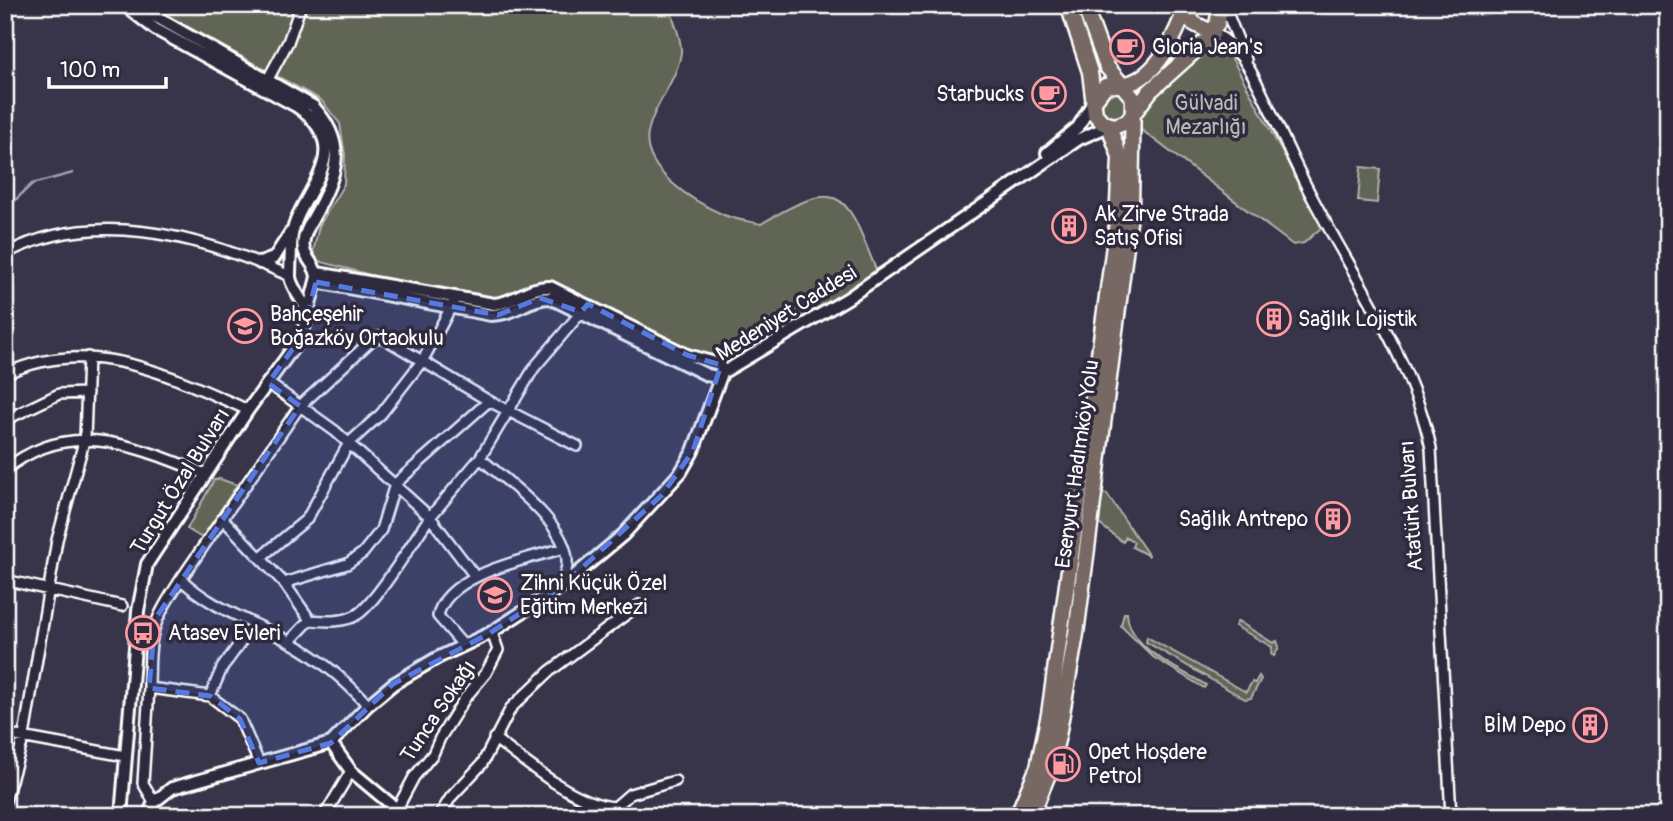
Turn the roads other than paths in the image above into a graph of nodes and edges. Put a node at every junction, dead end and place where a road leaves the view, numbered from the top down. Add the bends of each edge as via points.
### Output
1 (124, 5) edge
2 (135, 5) edge
3 (162, 5) edge
4 (301, 5) edge
5 (1068, 5) edge
6 (1084, 5) edge
7 (1223, 5) edge
8 (1187, 6) edge
9 (157, 18) junction
10 (1213, 33) junction
11 (1249, 68) junction
12 (268, 79) junction
13 (1119, 85) junction
14 (1093, 102) junction
15 (1134, 111) junction
16 (1109, 125) junction
17 (990, 199) junction
18 (294, 228) junction
19 (5, 254) edge
20 (260, 263) junction
21 (309, 263) junction
22 (291, 272) junction
23 (316, 280) junction
24 (297, 288) junction
25 (456, 298) junction
26 (585, 308) junction
27 (450, 309) junction
28 (307, 310) junction
29 (88, 357) junction
30 (423, 360) junction
31 (722, 373) junction
32 (5, 374) edge
33 (268, 383) junction
34 (87, 393) junction
35 (489, 401) junction
36 (300, 405) junction
37 (248, 410) junction
38 (509, 412) junction
39 (5, 420) edge
40 (85, 438) junction
41 (349, 443) junction
42 (577, 446) dead end
43 (480, 458) junction
44 (5, 470) edge
45 (206, 474) junction
46 (395, 484) junction
47 (430, 517) junction
48 (224, 520) junction
49 (564, 548) junction
50 (261, 557) junction
51 (474, 575) junction
52 (181, 579) junction
53 (5, 580) edge
54 (284, 583) junction
55 (561, 586) junction
56 (49, 588) junction
57 (639, 605) dead end
58 (122, 607) dead end
59 (310, 620) junction
60 (254, 624) junction
61 (492, 632) junction
62 (290, 641) junction
63 (463, 646) junction
64 (149, 688) junction
65 (210, 696) junction
66 (368, 705) junction
67 (1055, 716) junction
68 (5, 734) edge
69 (24, 736) junction
70 (494, 737) junction
71 (331, 743) junction
72 (125, 756) junction
73 (259, 762) junction
74 (351, 771) junction
75 (675, 781) dead end
76 (5, 801) edge
77 (154, 802) junction
78 (401, 813) edge
79 (121, 816) edge
80 (148, 816) edge
81 (324, 816) edge
82 (439, 816) edge
83 (1017, 816) edge
84 (1031, 816) edge
85 (1451, 816) edge

1 - 18 street via 155,29 296,106 315,122 324,164
2 - 9 street
3 - 9 street
4 - 12 street
5 - 14 main road via 1090,72
6 - 13 main road via 1101,55
7 - 10 main road, Atatürk Bulvarı
7 - 11 street, Atatürk Bulvarı
8 - 10 main road via 1193,23
8 - 13 main road via 1156,63 1138,80
9 - 12 street
10 - 11 street, Atatürk Bulvarı
10 - 15 main road
11 - 85 street, Atatürk Bulvarı via 1404,368 1427,429
12 - 21 street via 313,106 335,144 335,175 304,239
13 - 14 main road via 1105,86
13 - 15 main road via 1130,93
14 - 16 main road via 1098,119
14 - 17 street via 1078,127
15 - 16 main road via 1127,122
15 - 67 main road, Esenyurt Hadımköy Yolu via 1131,207 1076,634
16 - 17 street via 1079,139
16 - 67 main road, Esenyurt Hadımköy Yolu via 1120,158 1117,224
17 - 31 street, Medeniyet Caddesi via 848,298
18 - 20 street via 274,258
18 - 22 street
19 - 20 street via 39,240 120,230 162,235
20 - 22 street
21 - 22 street via 300,262
21 - 23 street
22 - 24 street
23 - 24 street via 306,290
23 - 25 street
23 - 27 street
23 - 28 street, Turgut Özal Bulvarı
24 - 28 street
25 - 26 street via 506,303 541,287 558,289
25 - 27 street
26 - 27 street via 550,298 498,315
26 - 31 street via 707,375
26 - 38 street via 534,368
27 - 30 street
28 - 33 street, Turgut Özal Bulvarı via 303,336
29 - 32 street via 27,364
29 - 34 street
29 - 37 street via 104,357 180,380
30 - 35 street
30 - 36 street via 382,337 374,338
30 - 41 street via 381,414
31 - 55 street, Medeniyet Caddesi via 681,472 623,535
33 - 36 street
33 - 37 street, Turgut Özal Bulvarı
34 - 39 street via 59,394
34 - 40 street
35 - 38 street
35 - 46 street
36 - 41 street
36 - 48 street
37 - 45 street, Turgut Özal Bulvarı
38 - 42 street
38 - 43 street
40 - 44 street via 25,454
40 - 45 street via 149,452
40 - 56 street
41 - 46 street
41 - 50 street via 307,519
43 - 47 street
43 - 49 street via 551,522
45 - 72 street, Turgut Özal Bulvarı via 147,564 138,611
46 - 47 street
46 - 54 street via 381,530 363,553 348,564
47 - 51 street
47 - 59 street via 356,616
48 - 50 street
48 - 52 street
49 - 51 street
49 - 55 street via 567,565
50 - 54 street
51 - 63 street via 440,607 438,616
52 - 60 street via 191,590
52 - 64 street via 155,619
53 - 56 street
54 - 59 street
55 - 61 street, Medeniyet Caddesi
56 - 58 street
56 - 69 street
57 - 70 street via 550,671 510,708
59 - 62 street
60 - 62 street
60 - 65 street via 222,668
61 - 63 street, Medeniyet Caddesi
61 - 78 street, Tunca Sokağı via 498,650 465,698
62 - 66 street via 338,673
63 - 66 street, Medeniyet Caddesi via 393,684
64 - 65 street
64 - 77 street via 143,783
65 - 73 street via 240,719
66 - 71 street, Medeniyet Caddesi
67 - 83 main road, Esenyurt Hadımköy Yolu
67 - 84 main road, Esenyurt Hadımköy Yolu via 1049,772
68 - 69 street
69 - 72 street
69 - 76 street
70 - 75 street via 527,764 597,806 615,807 630,794
70 - 82 street via 482,764
71 - 73 street
71 - 74 street
72 - 79 street, Turgut Özal Bulvarı
73 - 77 street via 172,788
74 - 78 street
74 - 81 street
77 - 80 street

